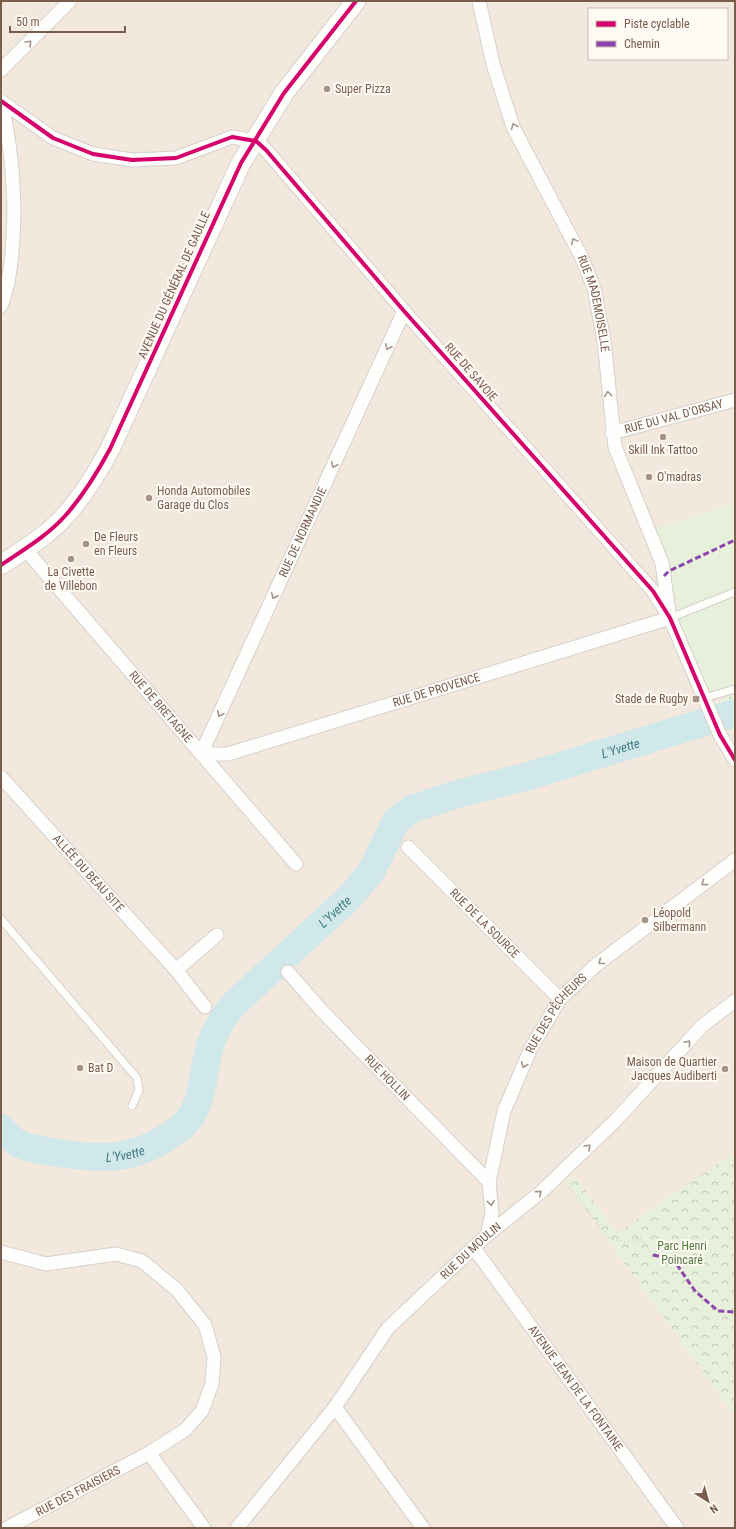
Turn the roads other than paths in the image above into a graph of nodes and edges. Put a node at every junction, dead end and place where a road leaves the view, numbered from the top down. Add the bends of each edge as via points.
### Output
1 (70, 1) edge
2 (356, 1) edge
3 (479, 1) edge
4 (1, 70) edge
5 (1, 101) edge
6 (256, 141) junction
7 (1, 306) edge
8 (404, 311) junction
9 (735, 400) edge
10 (612, 433) junction
11 (25, 549) junction
12 (1, 565) edge
13 (735, 592) edge
14 (670, 618) junction
15 (735, 689) edge
16 (706, 702) junction
17 (201, 754) junction
18 (735, 760) edge
19 (1, 777) edge
20 (408, 848) dead end
21 (735, 860) edge
22 (296, 864) dead end
23 (1, 919) edge
24 (217, 935) dead end
25 (176, 970) junction
26 (288, 972) dead end
27 (560, 999) junction
28 (735, 1001) edge
29 (205, 1007) dead end
30 (132, 1106) dead end
31 (489, 1182) junction
32 (487, 1235) junction
33 (474, 1248) junction
34 (1, 1252) edge
35 (335, 1407) junction
36 (149, 1454) junction
37 (7, 1528) edge
38 (204, 1528) edge
39 (237, 1528) edge
40 (423, 1528) edge
41 (677, 1528) edge

4 -> 1 street
2 - 6 main road, AVENUE DU GÉNÉRAL DE GAULLE via 298,74
10 -> 3 street, RUE MADEMOISELLE via 604,341 594,288 581,256 513,127 493,64
5 - 6 street via 53,138 93,154 132,160 176,158 232,137
5 - 7 street via 11,163 13,229 9,277
6 - 8 street, RUE DE SAVOIE
6 - 11 main road, AVENUE DU GÉNÉRAL DE GAULLE via 230,185 107,455 85,491 64,517
8 - 14 street, RUE DE SAVOIE via 653,591
8 -> 17 street, RUE DE NORMANDIE
9 - 10 street, RUE DU VAL D'ORSAY
10 - 14 street, RUE MADEMOISELLE via 615,447 662,563
11 - 12 main road, AVENUE DU GÉNÉRAL DE GAULLE
11 - 17 street, RUE DE BRETAGNE
13 - 14 lane
14 - 16 street
14 - 17 street, RUE DE PROVENCE via 228,754
15 - 16 lane
16 - 18 street via 720,735
17 - 22 street, RUE DE BRETAGNE
19 - 25 street, ALLÉE DU BEAU SITE
20 - 27 street, RUE DE LA SOURCE
21 -> 27 street, RUE DES PÊCHEURS via 596,965
23 - 30 lane via 137,1078 139,1090
24 - 25 street
25 - 29 street, ALLÉE DU BEAU SITE
26 - 31 street, RUE HOLLIN via 322,1011
27 -> 31 street, RUE DES PÊCHEURS via 531,1048 504,1111
32 -> 28 street, RUE DU MOULIN via 541,1192 615,1121 703,1026
31 -> 32 street, RUE DES PÊCHEURS via 492,1214
32 - 33 street, RUE DU MOULIN
33 - 35 street, RUE DU MOULIN via 388,1328
33 - 41 street, AVENUE JEAN DE LA FONTAINE
34 - 36 street, RUE DES FRAISIERS via 46,1264 116,1254 142,1261 177,1290 205,1324 214,1357 212,1384 202,1411 185,1430
35 - 39 street, RUE DU MOULIN
35 - 40 street
36 - 37 street, RUE DES FRAISIERS
36 - 38 street

